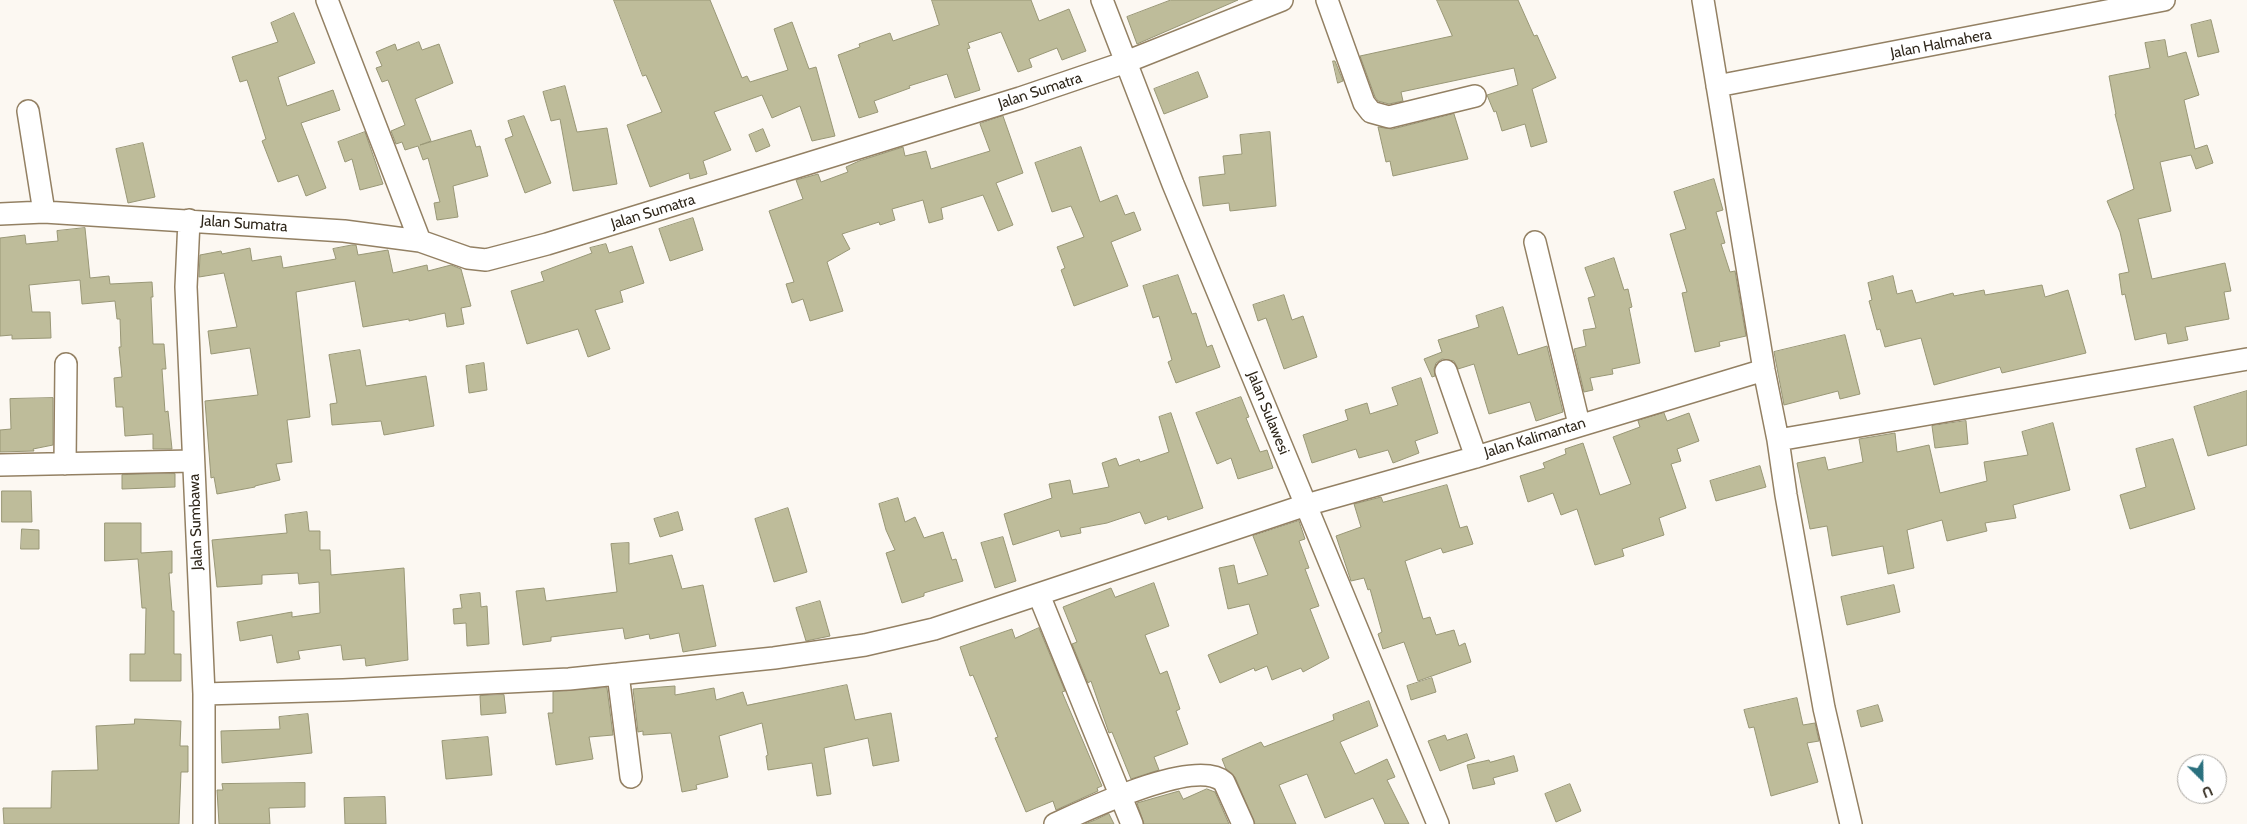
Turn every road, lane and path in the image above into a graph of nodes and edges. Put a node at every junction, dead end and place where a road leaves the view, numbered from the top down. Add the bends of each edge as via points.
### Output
1 (327, 0) edge
2 (1102, 0) edge
3 (1282, 0) edge
4 (1327, 0) edge
5 (1703, 0) edge
6 (2164, 0) edge
7 (1126, 62) junction
8 (1718, 86) junction
9 (1475, 96) dead end
10 (28, 111) dead end
11 (44, 212) junction
12 (0, 214) edge
13 (189, 220) junction
14 (420, 241) junction
15 (1535, 242) dead end
16 (2247, 359) edge
17 (66, 364) dead end
18 (1764, 370) junction
19 (1446, 371) dead end
20 (1579, 424) junction
21 (1778, 440) junction
22 (1476, 457) junction
23 (194, 461) junction
24 (65, 464) junction
25 (0, 465) edge
26 (1306, 504) junction
27 (1039, 595) junction
28 (618, 674) junction
29 (204, 694) junction
30 (631, 777) dead end
31 (1120, 794) junction
32 (204, 824) edge
33 (1056, 824) edge
34 (1132, 824) edge
35 (1243, 824) edge
36 (1438, 824) edge
37 (1850, 824) edge

1 - 14 street
2 - 7 street, Jalan Sulawesi
3 - 7 street, Jalan Sumatra
4 - 9 street via 1364,103 1371,112 1389,117
5 - 8 street
6 - 8 street, Jalan Halmahera
7 - 14 street, Jalan Sumatra via 1020,98 503,256 486,260 468,258
7 - 26 street, Jalan Sulawesi
8 - 18 street
10 - 11 street
11 - 12 street, Jalan Sumatra
11 - 13 street, Jalan Sumatra
13 - 14 street, Jalan Sumatra via 344,231
13 - 23 street, Jalan Sumbawa via 186,286
15 - 20 street
16 - 21 street
17 - 24 street
18 - 20 street, Jalan Kalimantan
18 - 21 street
19 - 22 street
20 - 22 street, Jalan Kalimantan
21 - 37 street via 1824,708
22 - 26 street, Jalan Kalimantan
23 - 24 street
23 - 29 street, Jalan Sumbawa
24 - 25 street
26 - 27 street, Jalan Kalimantan
26 - 36 street, Jalan Sulawesi
27 - 28 street, Jalan Kalimantan via 934,629 865,645
27 - 31 street
28 - 29 street, Jalan Kalimantan via 363,689
28 - 30 street
29 - 32 street, Jalan Sumbawa
31 - 33 street
31 - 34 street
31 - 35 street via 1183,777 1220,778 1228,787

